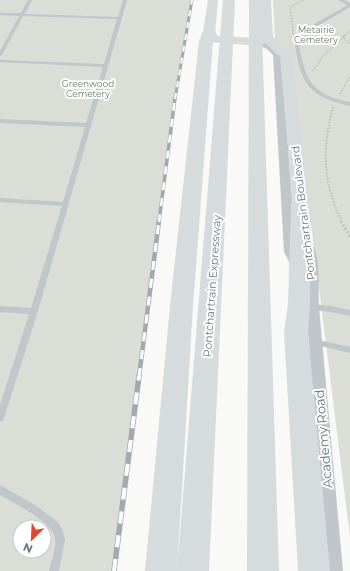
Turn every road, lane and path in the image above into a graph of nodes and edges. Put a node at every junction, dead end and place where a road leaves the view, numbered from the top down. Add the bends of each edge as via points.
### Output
1 (30, 0) edge
2 (125, 0) edge
3 (213, 0) edge
4 (229, 0) edge
5 (255, 0) edge
6 (266, 0) edge
7 (304, 0) edge
8 (340, 0) edge
9 (349, 3) edge
10 (0, 14) edge
11 (22, 15) junction
12 (120, 18) junction
13 (350, 31) edge
14 (209, 32) junction
15 (344, 35) junction
16 (262, 40) junction
17 (350, 44) edge
18 (296, 45) junction
19 (0, 55) edge
20 (0, 61) edge
21 (106, 66) junction
22 (350, 76) edge
23 (307, 81) junction
24 (335, 102) junction
25 (350, 104) edge
26 (0, 121) edge
27 (88, 125) junction
28 (0, 200) edge
29 (65, 204) junction
30 (301, 205) junction
31 (350, 237) edge
32 (299, 269) junction
33 (312, 307) junction
34 (0, 309) edge
35 (34, 311) junction
36 (350, 313) edge
37 (315, 342) junction
38 (350, 350) edge
39 (0, 418) edge
40 (0, 490) edge
41 (54, 571) edge
42 (162, 571) edge
43 (193, 571) edge
44 (263, 571) edge
45 (314, 571) edge
46 (334, 571) edge

1 - 11 lane
2 - 12 lane
3 - 14 street
4 - 43 highway, Pontchartrain Expressway
5 - 44 highway
6 - 16 street
7 - 18 path via 290,7 291,28
8 - 9 lane
9 - 18 lane via 316,25
10 - 11 lane
11 - 12 lane
11 - 19 lane
12 - 21 lane
13 - 15 path
14 - 16 street via 214,39 220,41
14 - 42 highway via 194,161 171,429
15 - 17 path
15 - 23 path via 324,55
16 - 30 street, Pontchartrain Boulevard via 286,56
16 - 32 street, Pontchartrain Boulevard via 277,55 290,252
18 - 23 lane
20 - 21 lane
21 - 27 lane
22 - 24 path
23 - 24 lane via 313,90
24 - 25 lane
24 - 31 path via 327,126 325,144 327,176 335,205
26 - 27 lane
27 - 29 lane
28 - 29 lane
29 - 35 lane
30 - 32 highway
30 - 33 street, Pontchartrain Boulevard via 311,268
32 - 33 street, Pontchartrain Boulevard
32 - 45 highway via 296,332
33 - 36 lane
33 - 37 street, Academy Road
34 - 35 lane
35 - 39 lane
37 - 38 lane
37 - 46 street, Academy Road
40 - 41 lane via 52,522 59,532

